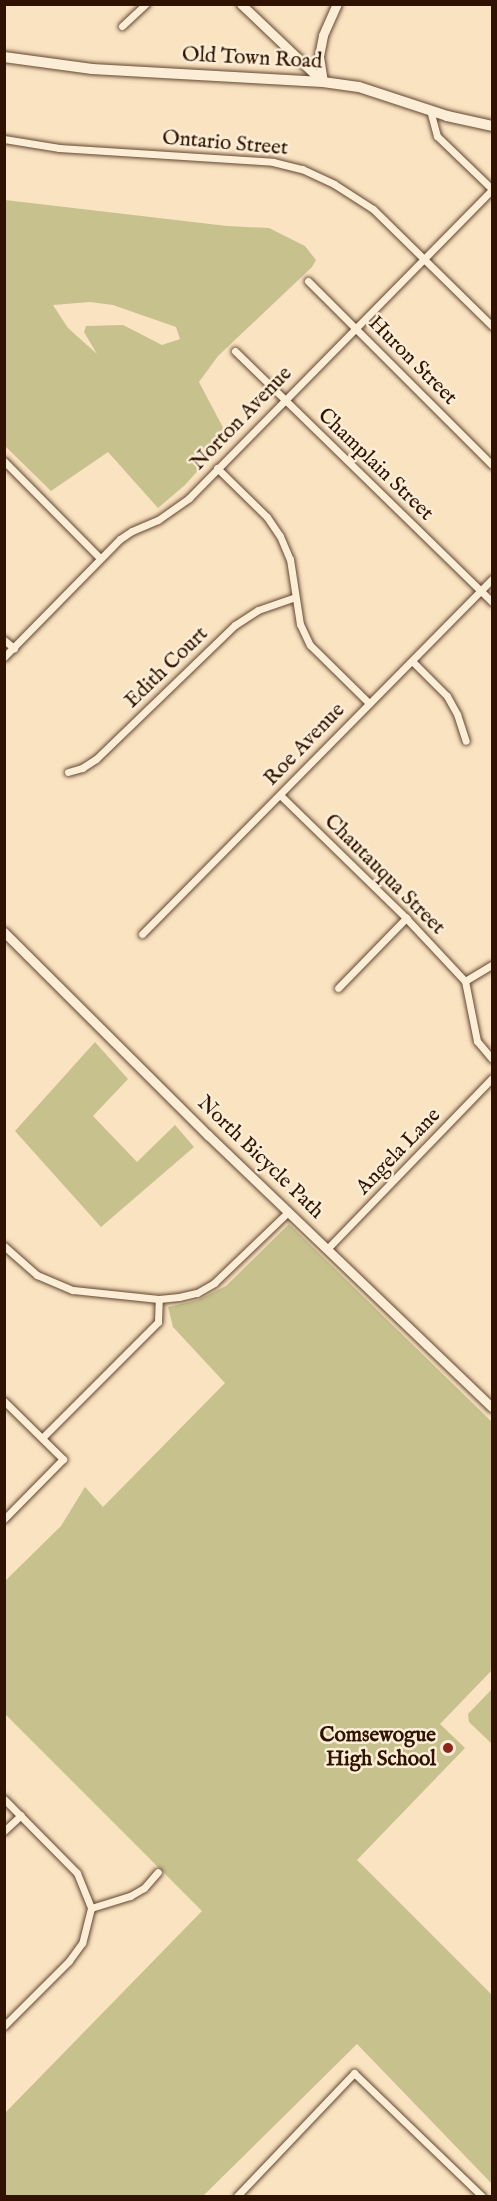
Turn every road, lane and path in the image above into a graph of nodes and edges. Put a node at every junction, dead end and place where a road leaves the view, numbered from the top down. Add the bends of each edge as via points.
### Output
1 (146, 4) edge
2 (241, 4) edge
3 (337, 4) edge
4 (122, 26) dead end
5 (4, 57) edge
6 (323, 82) junction
7 (430, 110) junction
8 (492, 126) edge
9 (4, 139) edge
10 (492, 189) edge
11 (424, 258) junction
12 (308, 281) dead end
13 (492, 326) edge
14 (355, 328) junction
15 (235, 351) dead end
16 (284, 399) junction
17 (4, 461) edge
18 (492, 465) edge
19 (217, 468) junction
20 (100, 558) junction
21 (492, 579) edge
22 (481, 590) junction
23 (295, 597) junction
24 (492, 602) edge
25 (4, 640) edge
26 (14, 648) junction
27 (4, 657) edge
28 (412, 661) junction
29 (369, 703) junction
30 (466, 741) dead end
31 (68, 772) dead end
32 (279, 795) junction
33 (406, 918) junction
34 (4, 932) edge
35 (142, 934) dead end
36 (492, 965) edge
37 (465, 981) junction
38 (338, 988) dead end
39 (492, 1059) edge
40 (492, 1078) edge
41 (288, 1212) junction
42 (4, 1246) edge
43 (328, 1248) junction
44 (159, 1299) junction
45 (4, 1401) edge
46 (492, 1407) edge
47 (42, 1438) junction
48 (4, 1519) edge
49 (4, 1799) edge
50 (21, 1815) junction
51 (4, 1831) edge
52 (158, 1872) dead end
53 (91, 1908) junction
54 (4, 2026) edge
55 (237, 2196) edge
56 (482, 2196) edge

1 - 4 street
2 - 6 street
3 - 6 street via 323,35 319,56
5 - 6 main road, Old Town Road via 92,69
6 - 7 main road, Old Town Road via 359,87
7 - 8 main road, Old Town Road
7 - 10 street via 437,136
9 - 11 street, Ontario Street via 59,148 273,162 302,169 373,209
10 - 11 street, Norton Avenue
11 - 13 street, Ontario Street
11 - 14 street, Norton Avenue
12 - 14 street, Huron Street
14 - 16 street, Norton Avenue
14 - 18 street, Huron Street
15 - 16 street, Champlain Street
16 - 19 street, Norton Avenue
16 - 22 street, Champlain Street
17 - 20 street
19 - 20 street, Norton Avenue via 172,512 132,531
19 - 23 street via 280,536 290,559
20 - 26 street, Norton Avenue
21 - 22 street, Roe Avenue
22 - 24 street, Champlain Street
22 - 28 street, Roe Avenue
23 - 29 street via 300,624 310,645
23 - 31 street, Edith Court via 258,610 236,625 96,759
25 - 26 street
26 - 27 street, Norton Avenue
28 - 29 street, Roe Avenue
28 - 30 street via 447,696
29 - 32 street, Roe Avenue
32 - 33 street, Chautauqua Street
32 - 35 street, Roe Avenue
33 - 37 street, Chautauqua Street
33 - 38 street
34 - 41 street, North Bicycle Path
36 - 37 street
37 - 39 street via 477,1041
40 - 43 street, Angela Lane
41 - 43 street, North Bicycle Path
41 - 44 street via 214,1283 197,1293
42 - 44 street via 37,1275 73,1290
43 - 46 street, North Bicycle Path
44 - 47 street via 158,1322
45 - 47 street
47 - 48 street via 63,1459
49 - 50 street
50 - 51 street
50 - 53 street via 77,1873
52 - 53 street via 144,1888 130,1896
53 - 54 street via 82,1943 69,1961
55 - 56 street via 354,2073

